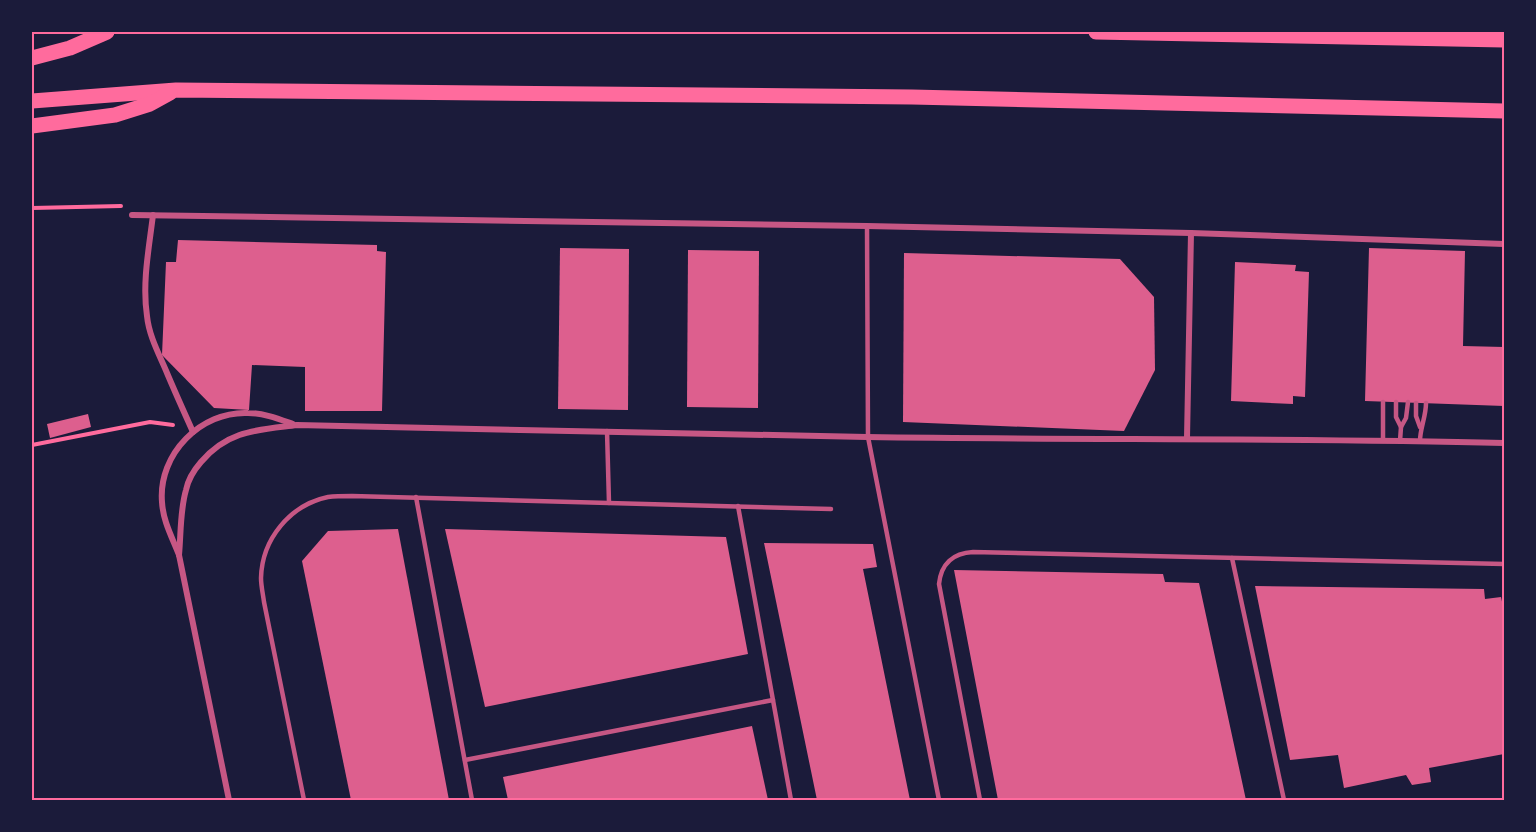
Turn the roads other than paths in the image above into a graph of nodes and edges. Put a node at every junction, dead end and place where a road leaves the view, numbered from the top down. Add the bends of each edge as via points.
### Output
1 (107, 32) edge
2 (1096, 32) edge
3 (1503, 40) edge
4 (32, 58) edge
5 (176, 90) junction
6 (32, 101) edge
7 (1504, 111) edge
8 (32, 126) edge
9 (132, 215) road end
10 (153, 215) junction
11 (867, 226) junction
12 (1191, 232) junction
13 (1504, 244) edge
14 (1383, 402) dead end
15 (1396, 402) dead end
16 (1408, 402) dead end
17 (1416, 403) dead end
18 (1426, 403) dead end
19 (297, 425) junction
20 (1401, 427) junction
21 (1420, 427) junction
22 (607, 431) junction
23 (193, 432) junction
24 (868, 437) junction
25 (1187, 438) junction
26 (1383, 440) junction
27 (1400, 441) junction
28 (1420, 441) junction
29 (1504, 444) edge
30 (416, 497) junction
31 (609, 503) junction
32 (738, 506) junction
33 (831, 509) dead end
34 (179, 555) junction
35 (1232, 558) junction
36 (1504, 564) edge
37 (773, 700) junction
38 (465, 760) junction
39 (229, 801) edge
40 (304, 801) edge
41 (472, 801) edge
42 (791, 801) edge
43 (939, 801) edge
44 (980, 801) edge
45 (1284, 801) edge

1 - 4 main road
2 - 3 main road
5 - 6 main road
5 - 7 main road via 912,97
5 - 8 main road via 150,104 115,115
9 - 10 street
10 - 11 street
10 - 23 street via 146,281 147,319
11 - 12 street
11 - 24 lane
12 - 13 street
12 - 25 street
14 - 26 lane
15 - 20 lane
16 - 20 lane
17 - 21 lane
18 - 21 lane via 1426,416
19 - 22 street
19 - 23 street via 248,412 210,421
19 - 34 street via 249,431 209,452 195,469 186,490
20 - 27 lane
21 - 28 lane
22 - 24 street
22 - 31 lane
23 - 34 street via 169,462 163,481 164,520
24 - 25 street
24 - 43 lane
25 - 26 street
26 - 27 street
27 - 28 street
28 - 29 street
30 - 31 lane
30 - 38 lane
30 - 40 lane via 329,497 307,504 288,517 273,535 264,556 264,602
31 - 32 lane
32 - 33 lane
32 - 37 lane
34 - 39 street
35 - 36 lane
35 - 44 lane via 963,552 947,562 939,584
35 - 45 lane
37 - 38 lane
37 - 42 lane
38 - 41 lane

